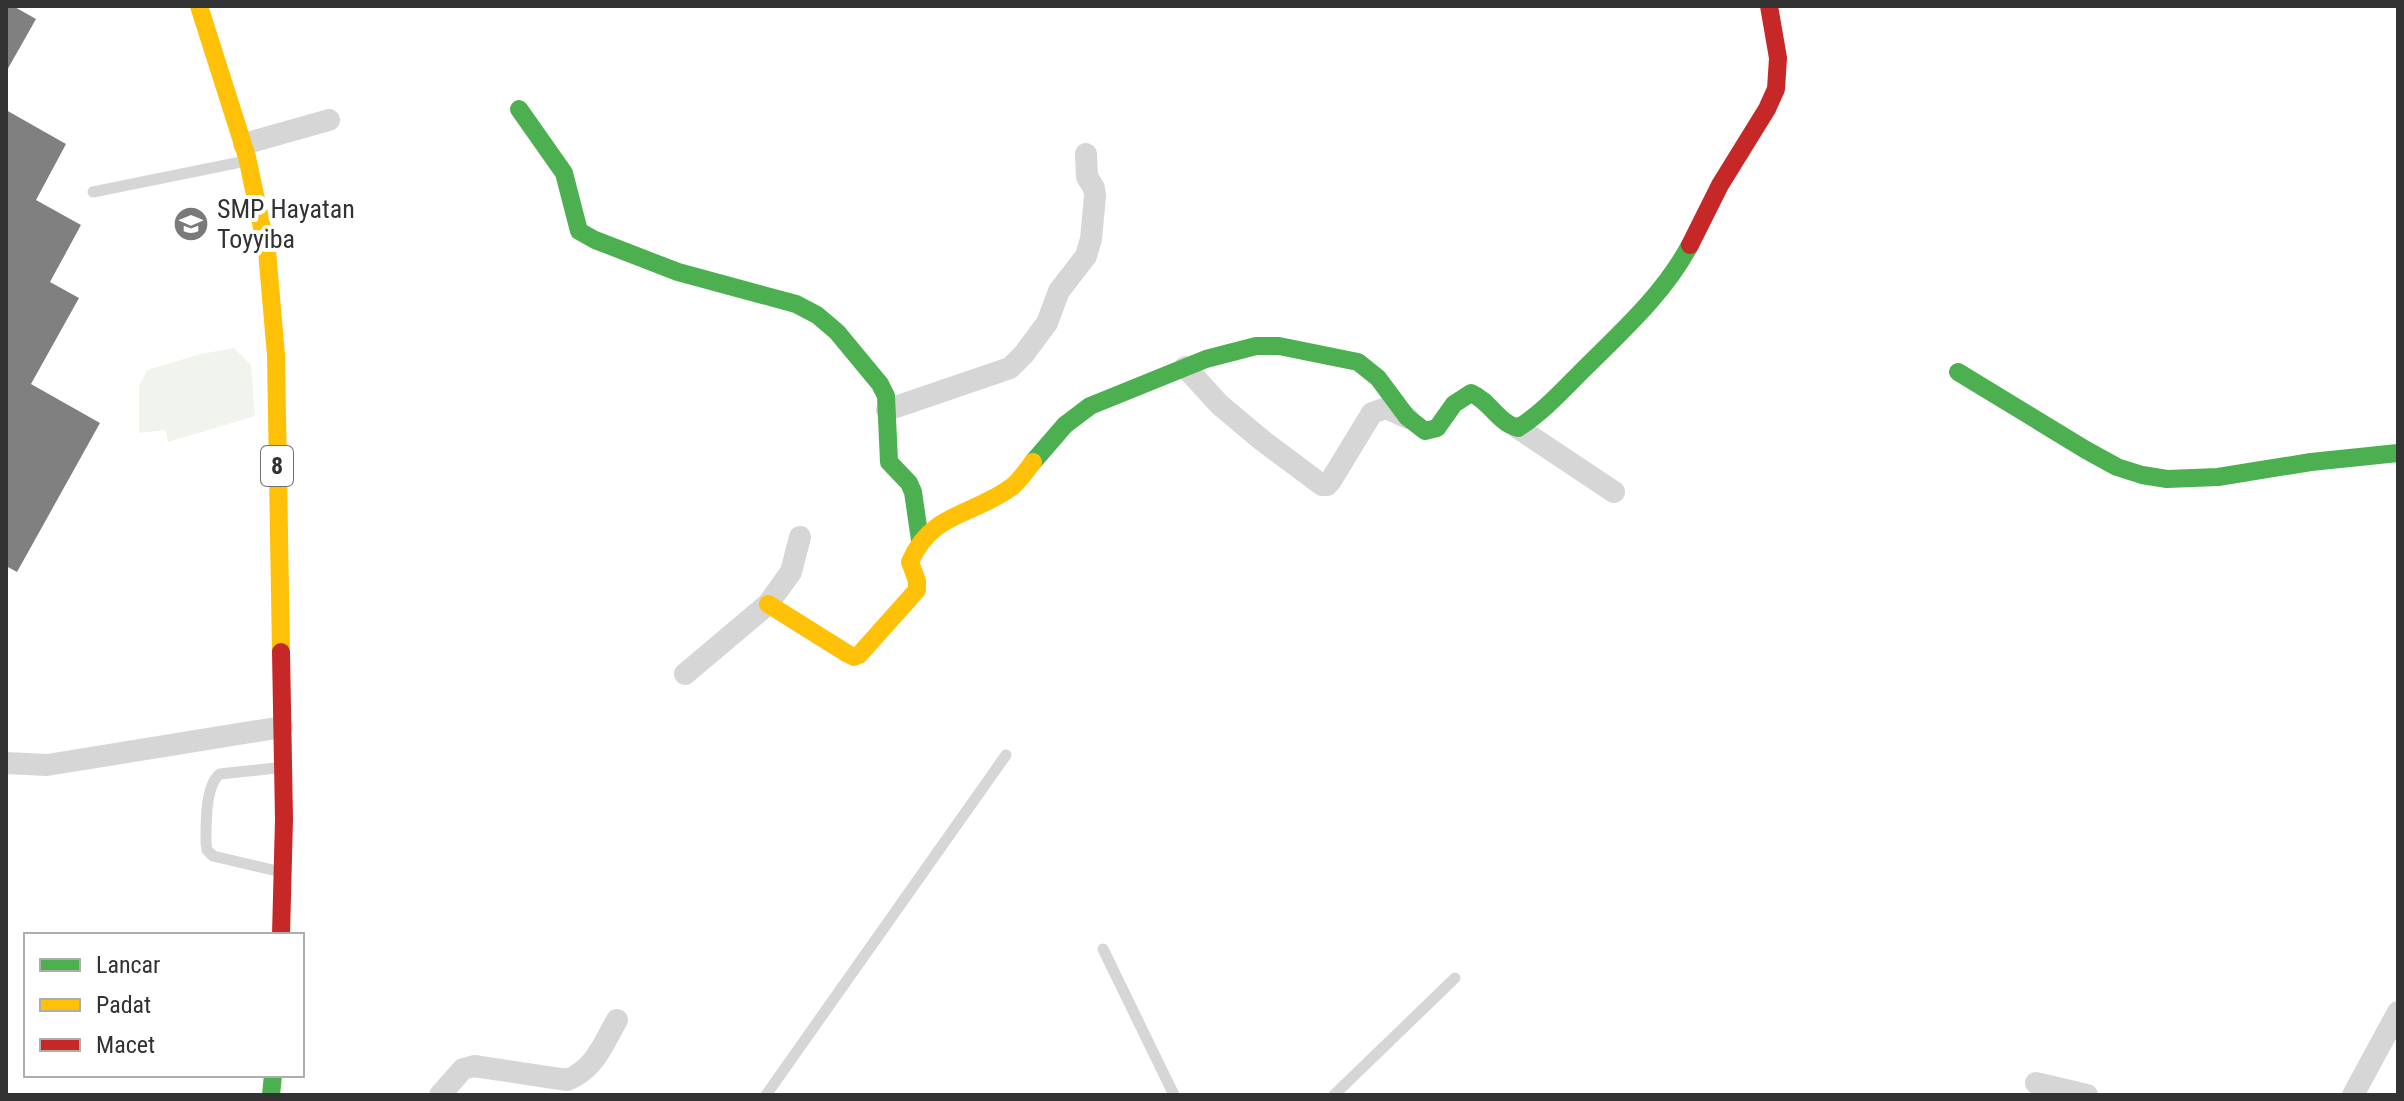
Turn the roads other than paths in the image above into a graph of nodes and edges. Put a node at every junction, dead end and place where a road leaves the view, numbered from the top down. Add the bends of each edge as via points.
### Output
1 (199, 6) edge
2 (1769, 6) edge
3 (519, 109) dead end
4 (329, 120) dead end
5 (246, 152) junction
6 (1086, 154) dead end
7 (93, 192) dead end
8 (1185, 367) junction
9 (1958, 372) dead end
10 (887, 410) junction
11 (1408, 418) junction
12 (1518, 428) junction
13 (2398, 453) edge
14 (1614, 492) dead end
15 (800, 537) dead end
16 (920, 540) junction
17 (768, 604) junction
18 (685, 674) dead end
19 (282, 727) junction
20 (1006, 755) dead end
21 (6, 763) edge
22 (284, 767) junction
23 (284, 872) junction
24 (281, 933) edge
25 (1103, 949) dead end
26 (1455, 978) dead end
27 (2398, 1012) edge
28 (617, 1020) dead end
29 (2036, 1083) dead end
30 (440, 1095) edge
31 (766, 1095) edge
32 (1174, 1095) edge
33 (1334, 1095) edge
34 (2087, 1095) edge
35 (2353, 1095) edge

1 - 5 main road, 8
2 - 12 main road via 1780,59 1775,94 1681,262 1639,313
3 - 10 main road via 564,173 579,231 678,272 796,304 817,315 880,384
4 - 5 street
5 - 7 lane
5 - 19 main road, 8 via 267,252 276,352
6 - 10 street via 1095,196 1086,256 1059,291 1047,323 1024,354 1010,368
8 - 11 main road via 1259,346 1337,356 1355,361 1380,379
8 - 11 street via 1220,405 1322,485 1330,482 1372,413 1386,408
8 - 16 main road via 1083,411 1044,446 1017,483 995,499 942,522
9 - 13 main road via 2086,450 2142,475 2218,477
10 - 16 main road via 889,462 913,492
11 - 12 main road via 1425,431 1437,428 1452,405 1471,393
12 - 14 street
15 - 17 street via 791,572
16 - 17 main road via 910,562 917,590 859,655 848,654
17 - 18 street
19 - 21 street via 47,765
19 - 22 main road, 8
20 - 31 lane
22 - 23 main road, 8
22 - 23 lane via 216,777 206,843 213,856
23 - 24 main road, 8
25 - 32 lane
26 - 33 lane
27 - 35 street
28 - 30 street via 589,1067 577,1076 567,1080 474,1066 463,1069
29 - 34 street

